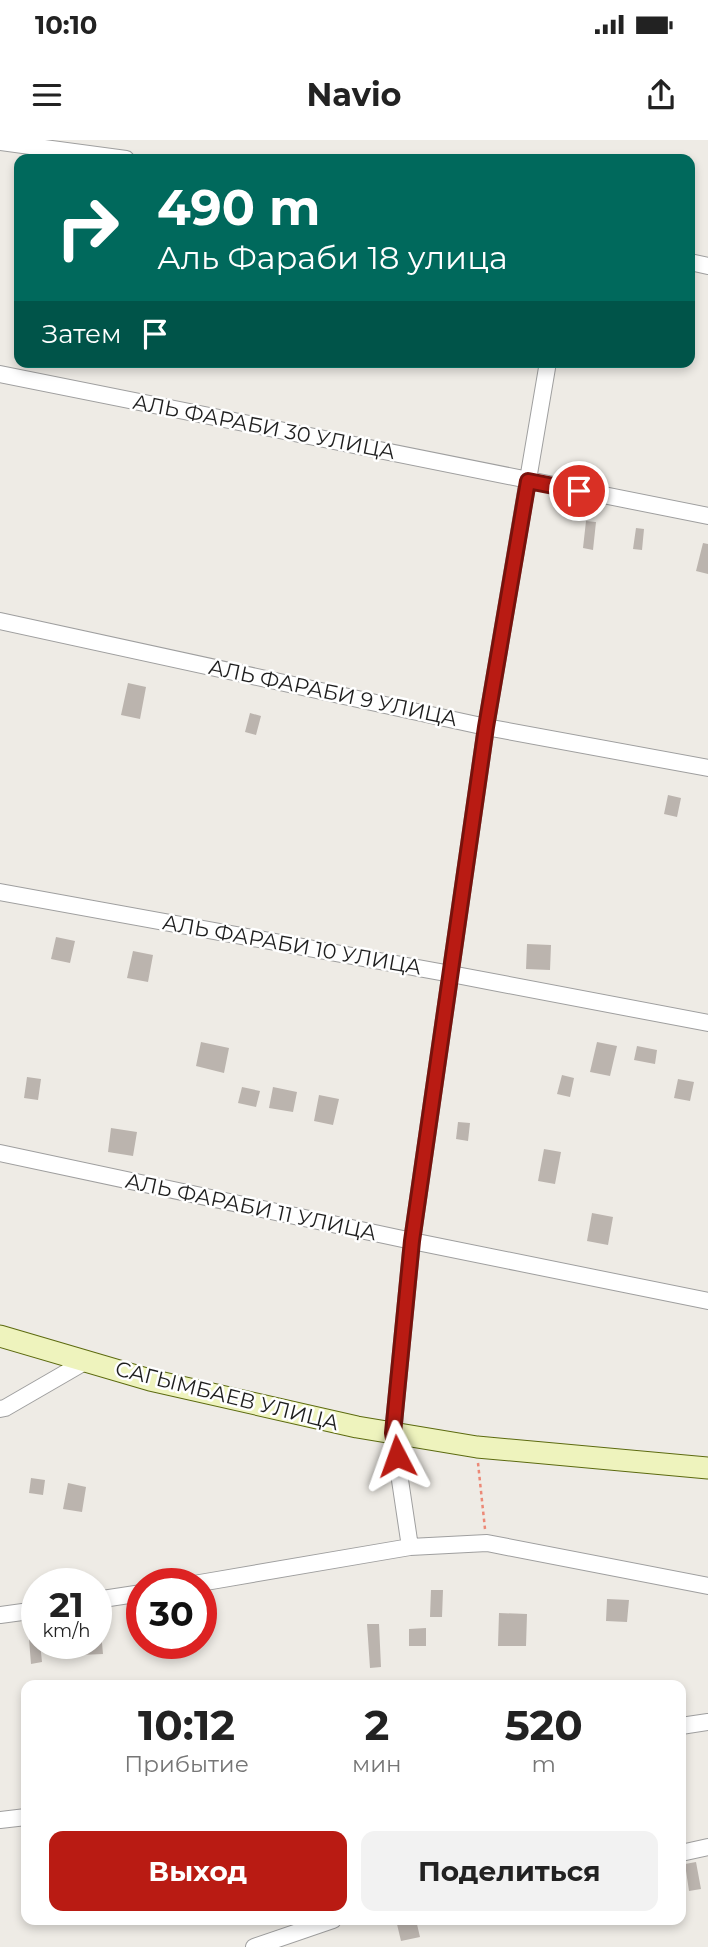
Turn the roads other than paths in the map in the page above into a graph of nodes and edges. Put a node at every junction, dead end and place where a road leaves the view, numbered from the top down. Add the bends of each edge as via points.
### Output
1 (0, 142) edge
2 (89, 154) edge
3 (547, 368) edge
4 (0, 374) edge
5 (528, 481) junction
6 (708, 516) edge
7 (0, 621) edge
8 (486, 727) junction
9 (708, 768) edge
10 (0, 892) edge
11 (451, 974) junction
12 (708, 1023) edge
13 (0, 1153) edge
14 (412, 1241) junction
15 (708, 1301) edge
16 (0, 1336) edge
17 (88, 1360) junction
18 (0, 1409) edge
19 (393, 1433) junction
20 (708, 1468) edge
21 (410, 1547) junction
22 (217, 1580) edge
23 (708, 1586) edge
24 (21, 1612) edge
25 (0, 1615) edge
26 (708, 1722) edge
27 (686, 1725) edge
28 (21, 1817) edge
29 (0, 1821) edge
30 (708, 1847) edge
31 (686, 1852) edge
32 (318, 1925) edge
33 (254, 1947) edge

1 - 2 street
3 - 5 street
4 - 5 street, АЛЬ ФАРАБИ 30 УЛИЦА
5 - 6 street, АЛЬ ФАРАБИ 30 УЛИЦА
5 - 8 street
7 - 8 street, АЛЬ ФАРАБИ 9 УЛИЦА
8 - 9 street, АЛЬ ФАРАБИ 9 УЛИЦА
8 - 11 street
10 - 11 street, АЛЬ ФАРАБИ 10 УЛИЦА
11 - 12 street, АЛЬ ФАРАБИ 10 УЛИЦА
11 - 14 street
13 - 14 street, АЛЬ ФАРАБИ 11 УЛИЦА
14 - 15 street, АЛЬ ФАРАБИ 11 УЛИЦА
14 - 19 street
16 - 17 street, САГЫМБАЕВ УЛИЦА
17 - 18 street
17 - 19 street, САГЫМБАЕВ УЛИЦА via 150,1380
19 - 20 street, САГЫМБАЕВ УЛИЦА via 477,1447
19 - 21 street
21 - 22 street
21 - 23 street via 487,1543
24 - 25 street
26 - 27 street
28 - 29 street
30 - 31 street
32 - 33 street

